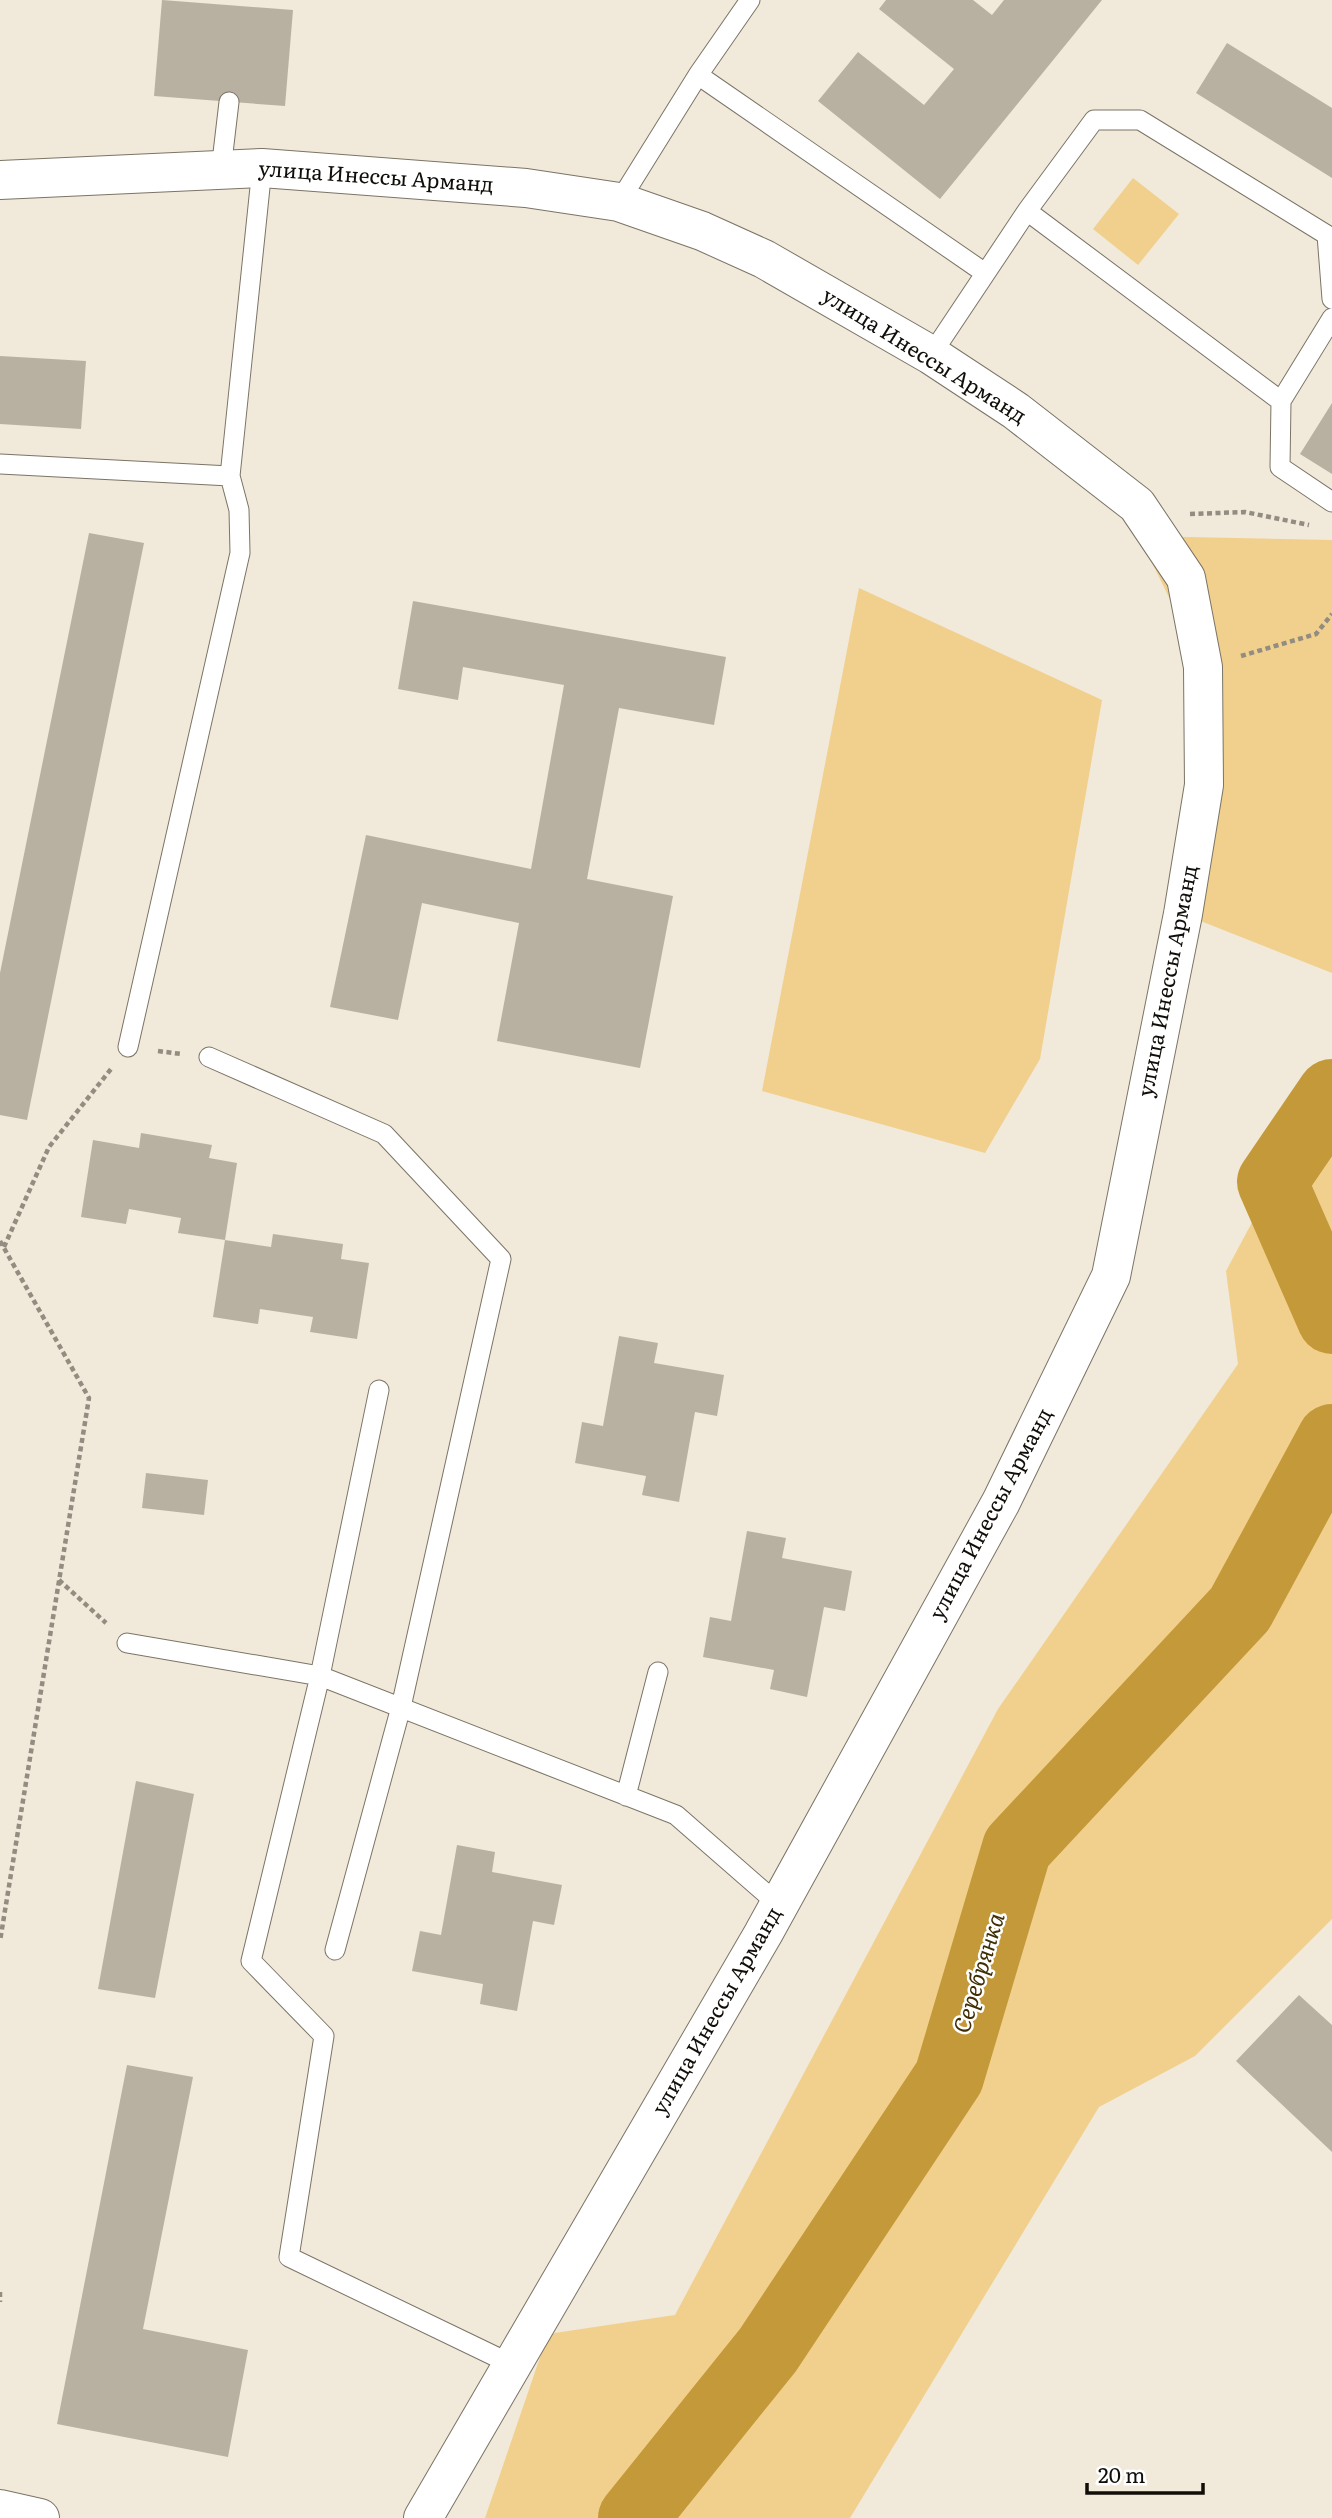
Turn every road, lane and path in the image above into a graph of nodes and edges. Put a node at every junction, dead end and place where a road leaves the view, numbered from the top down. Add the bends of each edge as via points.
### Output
1 (750, 0) edge
2 (698, 75) junction
3 (229, 102) dead end
4 (262, 167) junction
5 (221, 170) junction
6 (0, 180) edge
7 (619, 202) junction
8 (1027, 211) junction
9 (985, 273) junction
10 (1332, 299) edge
11 (1332, 318) edge
12 (930, 355) junction
13 (1281, 401) junction
14 (0, 464) edge
15 (230, 476) junction
16 (1332, 502) edge
17 (1144, 515) junction
18 (1320, 527) dead end
19 (1332, 614) edge
20 (1203, 667) junction
21 (128, 1047) junction
22 (209, 1057) joint
23 (0, 1241) edge
24 (4, 1247) junction
25 (379, 1390) dead end
26 (59, 1580) junction
27 (127, 1643) joint
28 (658, 1672) dead end
29 (320, 1676) junction
30 (401, 1707) junction
31 (626, 1796) junction
32 (779, 1905) junction
33 (0, 1941) edge
34 (335, 1950) dead end
35 (0, 2292) edge
36 (0, 2302) edge
37 (511, 2364) junction
38 (0, 2509) edge
39 (40, 2518) edge
40 (423, 2518) edge

1 - 2 lane
2 - 7 lane
2 - 9 lane
3 - 5 lane
4 - 5 street, улица Инессы Арманд
4 - 7 street, улица Инессы Арманд via 526,188
4 - 15 lane
5 - 6 street, улица Инессы Арманд
7 - 12 street, улица Инессы Арманд via 764,259
8 - 9 lane
8 - 10 lane via 1094,120 1140,120 1327,235
8 - 13 lane
9 - 12 lane
11 - 13 lane
12 - 17 street, улица Инессы Арманд via 1016,411
13 - 16 lane via 1280,467
14 - 15 lane
15 - 21 lane via 239,510 240,553
17 - 18 path via 1245,512
17 - 20 street, улица Инессы Арманд via 1186,578
19 - 20 path via 1316,634
20 - 32 street, улица Инессы Арманд via 1204,785 1111,1276 1001,1502
21 - 22 path
21 - 24 path via 49,1147
22 - 30 lane via 384,1135 501,1259
23 - 24 path
24 - 26 path via 89,1398
25 - 29 lane
26 - 27 path
26 - 33 path
27 - 29 lane
28 - 31 lane
29 - 30 lane
29 - 37 lane via 251,1961 324,2036 289,2257
30 - 31 lane
30 - 34 lane
31 - 32 lane via 676,1815
32 - 37 street, улица Инессы Арманд
35 - 36 path
37 - 40 street, улица Инессы Арманд
38 - 39 street

